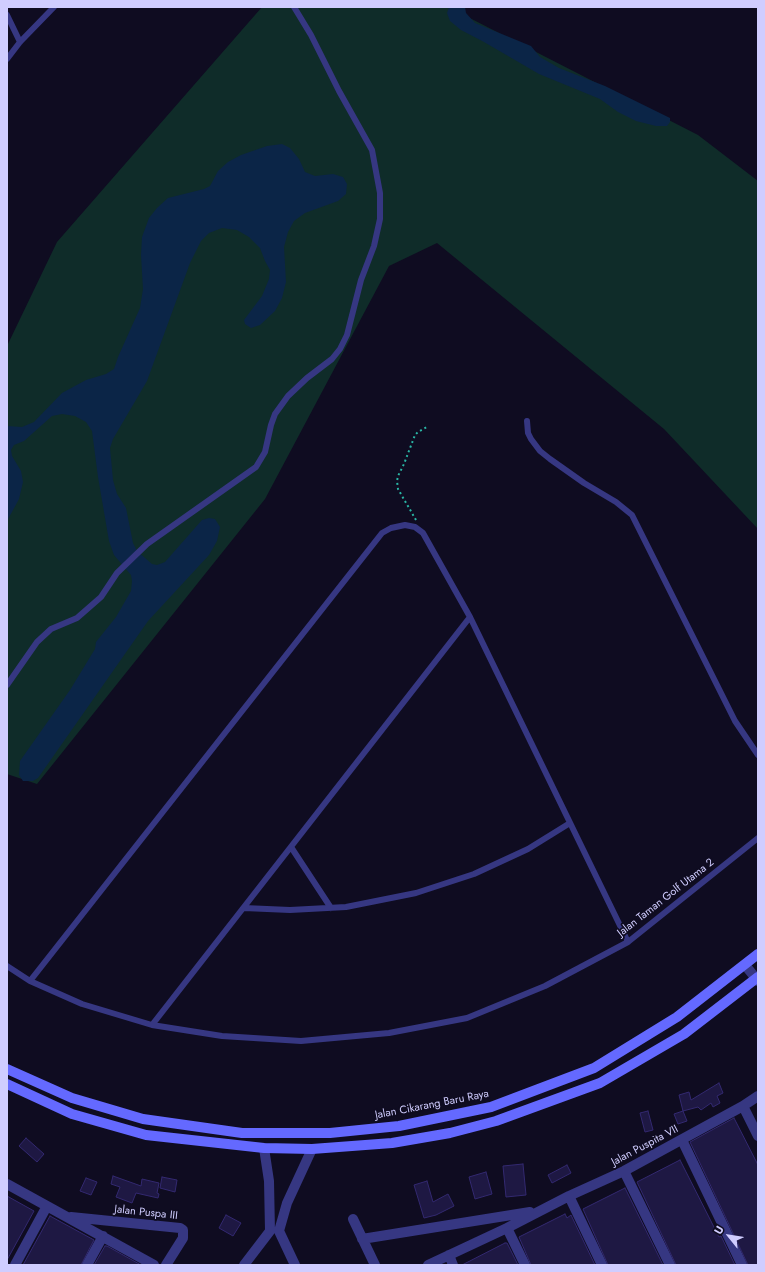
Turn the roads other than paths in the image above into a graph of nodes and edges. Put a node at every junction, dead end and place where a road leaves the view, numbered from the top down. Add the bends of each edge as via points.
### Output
1 (54, 7) edge
2 (294, 7) edge
3 (7, 15) edge
4 (20, 42) junction
5 (7, 58) edge
6 (527, 421) dead end
7 (470, 617) junction
8 (7, 685) edge
9 (758, 755) edge
10 (570, 823) junction
11 (758, 838) edge
12 (291, 847) junction
13 (244, 908) junction
14 (331, 908) junction
15 (628, 942) junction
16 (758, 954) edge
17 (745, 965) junction
18 (7, 966) edge
19 (757, 979) edge
20 (30, 981) junction
21 (724, 982) junction
22 (732, 998) junction
23 (152, 1025) junction
24 (7, 1069) edge
25 (7, 1084) edge
26 (758, 1096) edge
27 (743, 1106) junction
28 (758, 1136) edge
29 (682, 1140) junction
30 (264, 1148) junction
31 (312, 1149) junction
32 (624, 1172) junction
33 (7, 1184) edge
34 (569, 1196) junction
35 (47, 1206) junction
36 (540, 1210) junction
37 (66, 1216) junction
38 (353, 1219) dead end
39 (507, 1228) junction
40 (274, 1231) junction
41 (103, 1236) junction
42 (362, 1239) junction
43 (449, 1255) junction
44 (15, 1265) edge
45 (87, 1265) edge
46 (154, 1265) edge
47 (166, 1265) edge
48 (244, 1265) edge
49 (296, 1265) edge
50 (375, 1265) edge
51 (428, 1265) edge
52 (453, 1265) edge
53 (525, 1265) edge
54 (602, 1265) edge
55 (670, 1265) edge
56 (742, 1265) edge

1 - 4 lane
2 - 8 lane via 372,150 380,193 380,219 374,246 347,335 332,359 288,396 275,414 265,452 256,467 147,544 116,573 100,597 77,618 51,629 37,642
3 - 4 lane
4 - 5 lane
6 - 9 lane via 530,439 550,459 632,515 734,721
7 - 10 lane
7 - 12 lane
7 - 20 lane via 423,533 415,527 405,525 382,533
10 - 14 lane via 528,849 474,874 416,893
10 - 15 lane
11 - 15 lane, Jalan Taman Golf Utama 2
12 - 13 lane
12 - 14 lane
13 - 14 lane
13 - 23 lane
15 - 23 lane, Jalan Taman Golf Utama 2 via 545,986 467,1018 389,1033 301,1041 222,1036
16 - 17 main road, Jalan Cikarang Baru Raya
17 - 19 street
17 - 21 main road, Jalan Cikarang Baru Raya
18 - 20 lane, Jalan Taman Golf Utama 2
19 - 22 main road
20 - 23 lane, Jalan Taman Golf Utama 2 via 82,1004
21 - 22 main road via 731,988
21 - 24 main road, Jalan Cikarang Baru Raya via 677,1017 594,1068 491,1107 399,1126 330,1133 242,1132 143,1119 72,1098
22 - 31 main road via 684,1034 600,1082 496,1121 450,1133 392,1143
25 - 30 main road via 72,1114 146,1135
26 - 27 street, Jalan Puspita VII
27 - 28 street
27 - 29 street, Jalan Puspita VII
29 - 32 street, Jalan Puspita VII
29 - 56 street
30 - 31 main road
30 - 40 street
31 - 40 street
32 - 34 street, Jalan Puspita VII
32 - 55 street
33 - 35 street
34 - 36 street, Jalan Puspita VII
34 - 54 street
35 - 37 street
35 - 44 street
36 - 39 street, Jalan Puspita VII
36 - 42 street, Jalan Puspita VII
37 - 41 street
37 - 47 street, Jalan Puspa III via 180,1228 183,1230 183,1238
38 - 42 street
39 - 43 street, Jalan Puspita VII
39 - 53 street
40 - 48 street
40 - 49 street
41 - 45 street
41 - 46 street
42 - 50 street
43 - 51 street, Jalan Puspita VII
43 - 52 street

